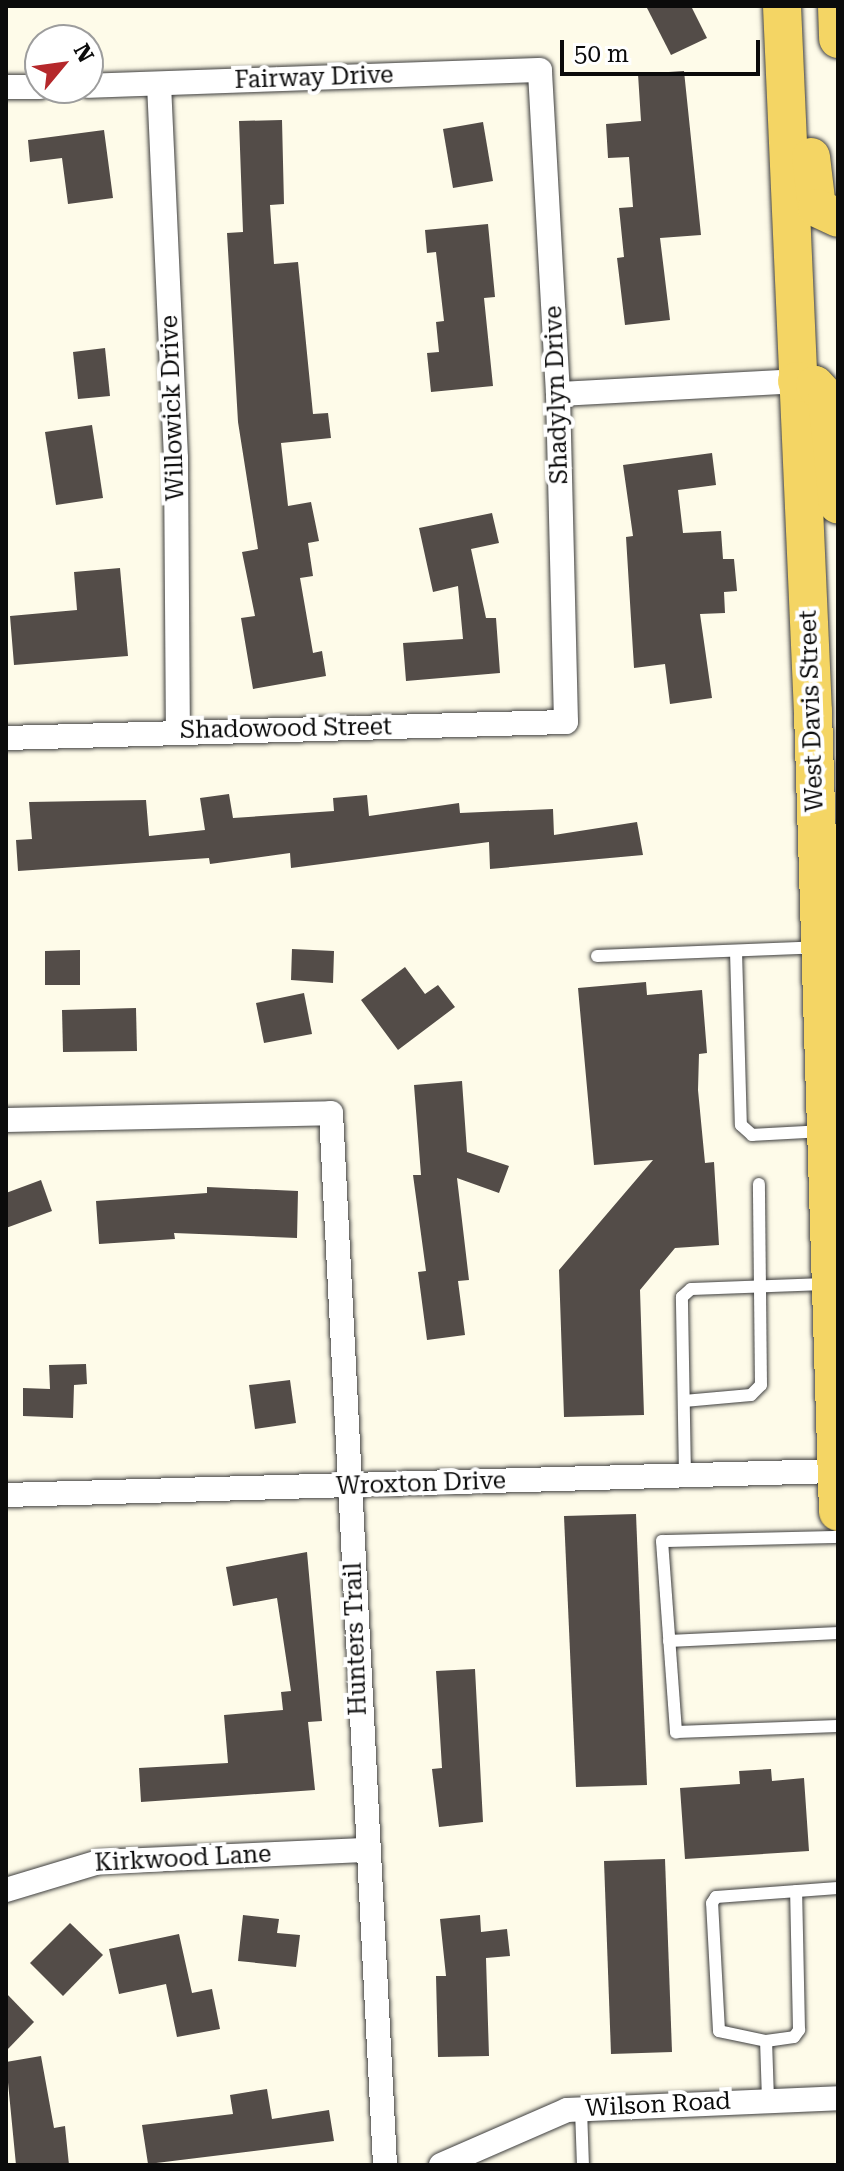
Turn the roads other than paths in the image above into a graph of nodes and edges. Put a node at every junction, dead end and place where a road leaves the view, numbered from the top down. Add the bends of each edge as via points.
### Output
1 (782, 6) edge
2 (803, 6) edge
3 (837, 6) edge
4 (838, 39) edge
5 (540, 70) joint
6 (159, 84) junction
7 (104, 86) edge
8 (838, 218) edge
9 (797, 381) junction
10 (558, 394) junction
11 (838, 504) edge
12 (566, 722) joint
13 (178, 731) junction
14 (6, 738) edge
15 (814, 745) junction
16 (838, 855) edge
17 (820, 947) junction
18 (736, 951) junction
19 (597, 956) dead end
20 (6, 1120) edge
21 (826, 1130) junction
22 (759, 1184) dead end
23 (761, 1283) junction
24 (834, 1284) edge
25 (684, 1401) junction
26 (836, 1471) edge
27 (685, 1476) junction
28 (351, 1486) junction
29 (6, 1495) edge
30 (838, 1512) edge
31 (838, 1537) edge
32 (838, 1633) edge
33 (669, 1641) junction
34 (838, 1726) edge
35 (364, 1850) junction
36 (838, 1888) edge
37 (6, 1890) edge
38 (796, 1891) junction
39 (766, 2041) junction
40 (838, 2098) edge
41 (768, 2100) junction
42 (581, 2109) junction
43 (385, 2165) edge
44 (441, 2165) edge
45 (583, 2165) edge

1 - 9 main road, West Davis Street
2 - 8 main road via 813,199 824,215
3 - 4 main road
5 - 6 street, Fairway Drive
5 - 10 street, Shadylyn Drive
6 - 7 street, Fairway Drive
6 - 13 street, Willowick Drive via 176,458
9 - 10 street
9 - 11 main road via 815,385 827,398
9 - 15 main road, West Davis Street
10 - 12 street, Shadylyn Drive
12 - 13 street, Shadowood Street
13 - 14 street, Shadowood Street
15 - 16 main road via 834,789
15 - 17 main road, West Davis Street
17 - 18 lane
17 - 21 main road, West Davis Street
18 - 19 lane
18 - 21 lane via 741,1125 752,1135
20 - 28 street, Hunters Trail via 331,1113
21 - 24 main road, West Davis Street
22 - 23 lane
23 - 24 lane
23 - 25 lane via 761,1385 751,1395
23 - 25 lane via 691,1289 682,1297
24 - 26 main road, West Davis Street
25 - 27 lane
26 - 27 street, Wroxton Drive
26 - 30 main road, West Davis Street
27 - 28 street, Wroxton Drive
28 - 29 street, Wroxton Drive
28 - 35 street, Hunters Trail
31 - 33 lane via 662,1541
32 - 33 lane
33 - 34 lane via 676,1732
35 - 37 street, Kirkwood Lane via 99,1862
35 - 43 street, Hunters Trail
36 - 38 lane
38 - 39 lane via 799,2030 794,2037
38 - 39 lane via 716,1897 712,1903 719,2031
39 - 41 lane
40 - 41 street, Wilson Road
41 - 42 street, Wilson Road
42 - 44 street, Wilson Road
42 - 45 lane

